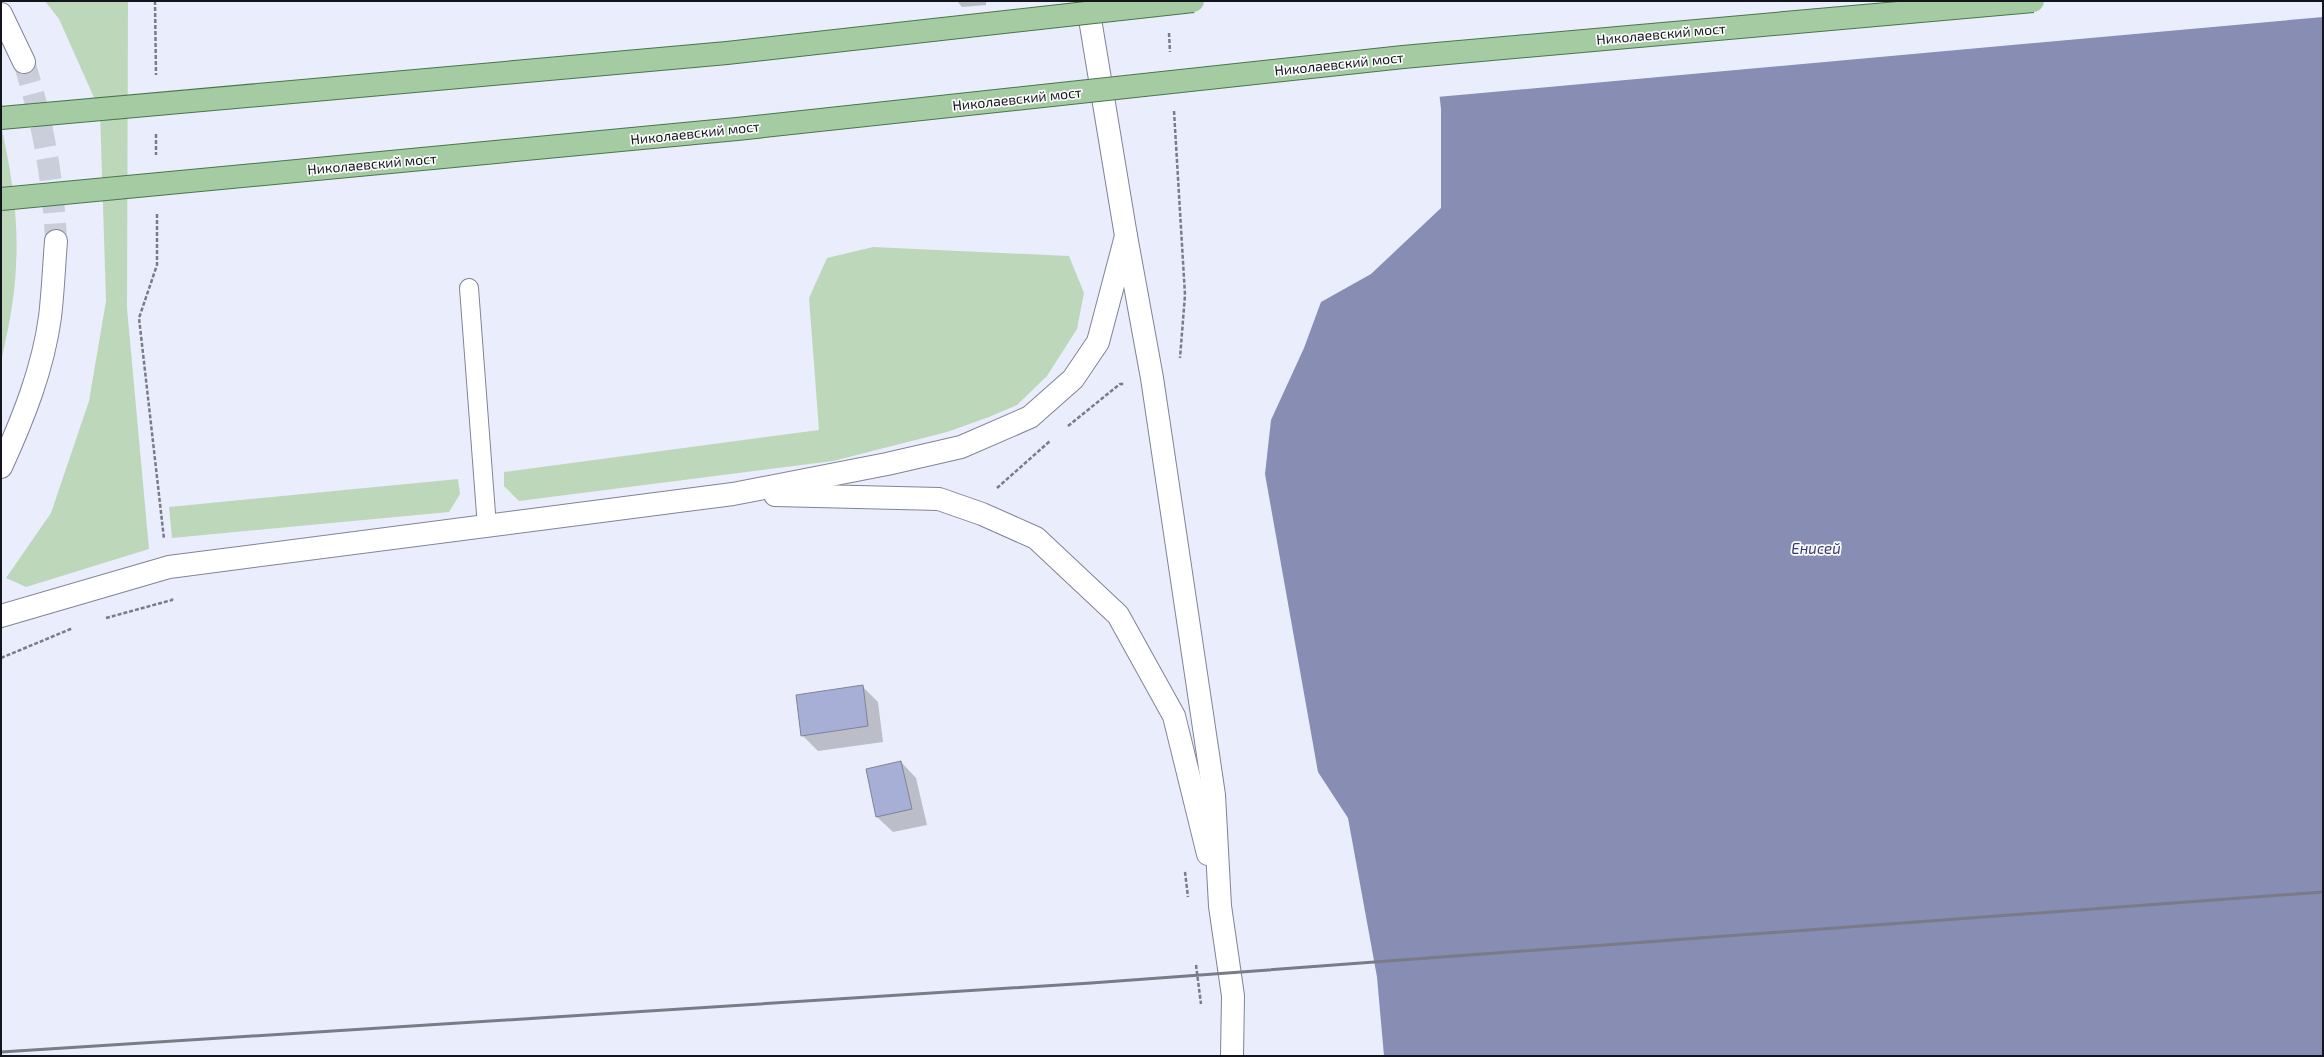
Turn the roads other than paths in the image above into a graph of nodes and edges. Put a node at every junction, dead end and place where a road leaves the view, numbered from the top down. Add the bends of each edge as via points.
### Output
1 (1087, 1) edge
2 (1193, 1) edge
3 (2033, 1) edge
4 (1, 14) edge
5 (24, 62) tunnel mouth
6 (1, 118) edge
7 (1, 199) edge
8 (1126, 236) junction
9 (56, 241) tunnel mouth
10 (469, 288) dead end
11 (1, 467) edge
12 (733, 494) junction
13 (487, 527) junction
14 (1, 616) edge
15 (1220, 906) junction
16 (1232, 1056) edge

1 - 8 main road
2 - 6 main road, bridge via 727,53
3 - 7 main road, Николаевский мост, bridge via 1403,57 745,128
4 - 5 main road
8 - 12 main road via 1098,342 1073,379 1030,417 961,447
8 - 15 main road via 1152,378 1214,795
9 - 11 main road via 50,318 38,371 22,422
10 - 13 lane
12 - 13 main road
12 - 15 main road via 939,499 982,514 1036,538 1118,614 1174,716
13 - 14 main road via 169,567
15 - 16 main road via 1233,996

